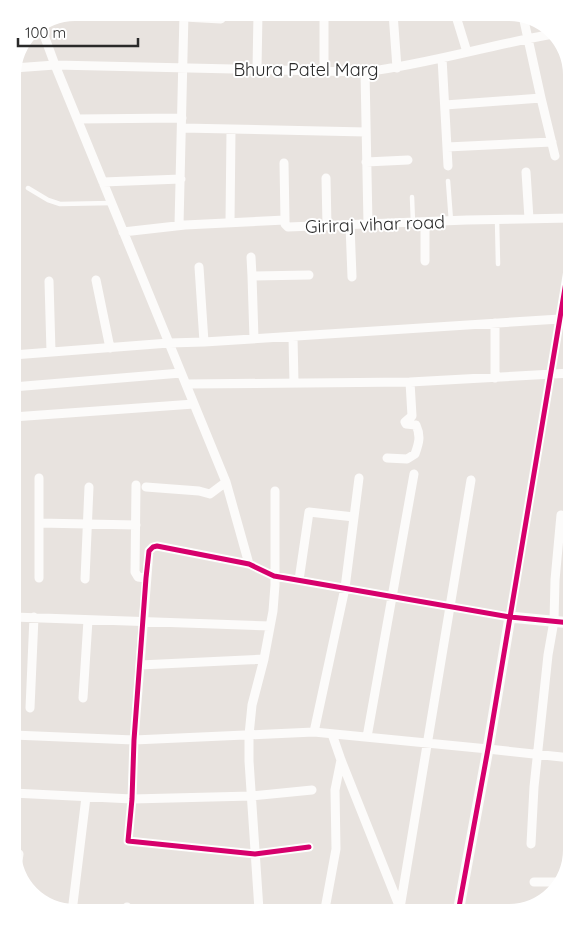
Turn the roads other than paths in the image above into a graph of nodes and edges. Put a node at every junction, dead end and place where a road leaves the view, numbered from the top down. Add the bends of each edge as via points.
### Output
1 (184, 21) edge
2 (258, 21) edge
3 (324, 21) edge
4 (394, 21) edge
5 (457, 21) edge
6 (525, 24) edge
7 (43, 32) edge
8 (545, 36) edge
9 (528, 39) junction
10 (467, 52) junction
11 (442, 58) junction
12 (55, 65) junction
13 (22, 67) edge
14 (183, 68) junction
15 (397, 68) junction
16 (257, 70) junction
17 (324, 71) junction
18 (365, 72) junction
19 (541, 98) junction
20 (445, 105) junction
21 (182, 118) junction
22 (77, 119) junction
23 (182, 128) junction
24 (231, 130) junction
25 (366, 132) junction
26 (552, 142) junction
27 (447, 147) junction
28 (555, 156) dead end
29 (408, 160) dead end
30 (366, 162) junction
31 (284, 163) dead end
32 (448, 166) dead end
33 (526, 172) dead end
34 (326, 178) dead end
35 (180, 179) junction
36 (448, 181) dead end
37 (103, 182) junction
38 (28, 188) dead end
39 (412, 198) dead end
40 (112, 203) junction
41 (563, 218) edge
42 (497, 219) junction
43 (529, 219) junction
44 (285, 220) junction
45 (451, 221) junction
46 (230, 222) junction
47 (413, 222) junction
48 (425, 222) junction
49 (368, 224) junction
50 (179, 225) junction
51 (350, 225) junction
52 (328, 226) junction
53 (124, 232) junction
54 (251, 257) dead end
55 (425, 261) dead end
56 (498, 264) dead end
57 (200, 267) dead end
58 (309, 275) dead end
59 (252, 276) junction
60 (352, 277) dead end
61 (96, 280) dead end
62 (49, 281) dead end
63 (563, 302) edge
64 (560, 319) junction
65 (495, 324) junction
66 (292, 336) junction
67 (254, 339) junction
68 (204, 342) junction
69 (169, 343) junction
70 (110, 348) junction
71 (51, 352) junction
72 (21, 354) edge
73 (181, 373) junction
74 (563, 373) edge
75 (551, 374) junction
76 (495, 378) junction
77 (410, 382) junction
78 (294, 383) junction
79 (186, 384) junction
80 (21, 387) edge
81 (194, 404) junction
82 (21, 416) edge
83 (387, 458) dead end
84 (414, 474) dead end
85 (39, 478) dead end
86 (359, 478) dead end
87 (471, 480) dead end
88 (226, 482) junction
89 (89, 487) dead end
90 (276, 490) dead end
91 (561, 515) dead end
92 (354, 517) junction
93 (39, 524) junction
94 (87, 524) junction
95 (136, 525) junction
96 (249, 564) junction
97 (274, 576) junction
98 (39, 578) dead end
99 (146, 578) junction
100 (85, 579) dead end
101 (300, 580) junction
102 (345, 588) junction
103 (392, 597) junction
104 (450, 607) junction
105 (21, 617) edge
106 (510, 617) junction
107 (34, 618) junction
108 (88, 620) junction
109 (554, 621) junction
110 (144, 622) junction
111 (563, 622) edge
112 (270, 626) junction
113 (264, 660) junction
114 (140, 665) junction
115 (83, 698) dead end
116 (30, 708) dead end
117 (314, 732) junction
118 (332, 734) junction
119 (21, 735) edge
120 (249, 735) junction
121 (367, 737) junction
122 (134, 740) junction
123 (427, 743) junction
124 (488, 749) junction
125 (538, 754) junction
126 (563, 757) edge
127 (341, 760) junction
128 (312, 790) dead end
129 (21, 793) edge
130 (86, 796) junction
131 (252, 796) junction
132 (132, 799) junction
133 (531, 844) dead end
134 (309, 847) dead end
135 (255, 854) junction
136 (534, 882) dead end
137 (552, 882) edge
138 (73, 904) edge
139 (259, 904) edge
140 (327, 904) edge
141 (398, 904) edge
142 (401, 904) edge
143 (460, 904) edge

1 - 14 street
2 - 16 street
3 - 17 street
4 - 15 street
5 - 10 street
6 - 9 street
7 - 12 street
8 - 9 street, Bhura Patel Marg
9 - 10 street, Bhura Patel Marg
9 - 19 street
10 - 11 street, Bhura Patel Marg
11 - 15 street, Bhura Patel Marg
11 - 20 street
12 - 13 street, Bhura Patel Marg
12 - 14 street, Bhura Patel Marg
12 - 22 street
14 - 16 street, Bhura Patel Marg
14 - 21 street
15 - 18 street, Bhura Patel Marg
16 - 17 street, Bhura Patel Marg
17 - 18 street, Bhura Patel Marg
18 - 25 street
19 - 20 street
19 - 26 street
20 - 27 street
21 - 22 street
21 - 23 street
22 - 37 street
23 - 24 street
23 - 35 street
24 - 25 street
24 - 46 street
25 - 30 street
26 - 27 street
26 - 28 street
27 - 32 street
29 - 30 street
30 - 49 street
31 - 44 street
33 - 43 street
34 - 52 street
35 - 37 street
35 - 50 street
36 - 45 lane
37 - 40 street
38 - 40 lane via 60,204
39 - 47 lane
40 - 53 street
41 - 43 street, Giriraj vihar road
42 - 43 street, Giriraj vihar road
42 - 45 street, Giriraj vihar road
42 - 56 lane
44 - 46 street, Giriraj vihar road
44 - 52 street, Giriraj vihar road via 288,228
45 - 48 street, Giriraj vihar road
46 - 50 street, Giriraj vihar road
47 - 48 street, Giriraj vihar road
47 - 49 street, Giriraj vihar road
48 - 55 street
49 - 51 street, Giriraj vihar road
50 - 53 street, Giriraj vihar road
51 - 52 street, Giriraj vihar road
51 - 60 street
53 - 69 street
54 - 59 street
57 - 68 street
58 - 59 street
59 - 67 street
61 - 70 street
62 - 71 street
63 - 64 street
64 - 65 street
64 - 75 street
65 - 66 street
65 - 76 street
66 - 67 street
66 - 78 street
67 - 68 street
68 - 69 street
69 - 70 street
69 - 73 street
70 - 71 street
71 - 72 street
73 - 79 street
73 - 80 street
74 - 75 street
75 - 76 street
75 - 106 street
76 - 77 street
77 - 78 street
77 - 83 street via 412,416 405,422 416,425 419,443 415,454 407,458
78 - 79 street
79 - 81 street
81 - 82 street
81 - 88 street
84 - 103 street
85 - 93 street
86 - 92 street
87 - 104 street
88 - 95 street via 210,494 141,486
88 - 96 street
89 - 94 street
90 - 97 street
91 - 109 street
92 - 101 street via 309,512
92 - 102 street
93 - 94 street
93 - 98 street
94 - 95 street
94 - 100 street
95 - 99 street via 135,572 138,577
96 - 97 street
96 - 99 street via 157,546 150,551
97 - 101 street
97 - 112 street
99 - 110 street
101 - 102 street
102 - 103 street
102 - 117 street
103 - 104 street
103 - 121 street
104 - 106 street
104 - 123 street
105 - 107 street
106 - 109 street
106 - 124 street
107 - 108 street
107 - 116 street
108 - 110 street
108 - 115 street
109 - 111 street
109 - 125 street
110 - 112 street
110 - 114 street
112 - 113 street
113 - 114 street
113 - 120 street via 252,705
114 - 122 street
117 - 118 street
117 - 120 street
118 - 121 street
118 - 127 street
119 - 122 street
120 - 122 street
120 - 131 street
121 - 123 street
122 - 132 street
123 - 124 street
123 - 142 street
124 - 125 street
124 - 143 street
125 - 126 street
125 - 133 street
127 - 140 street via 335,790 336,849
127 - 141 street
128 - 131 street
129 - 130 street
130 - 132 street
130 - 138 street
131 - 132 street
131 - 135 street
132 - 135 street via 128,841
134 - 135 street
135 - 139 street
136 - 137 street

